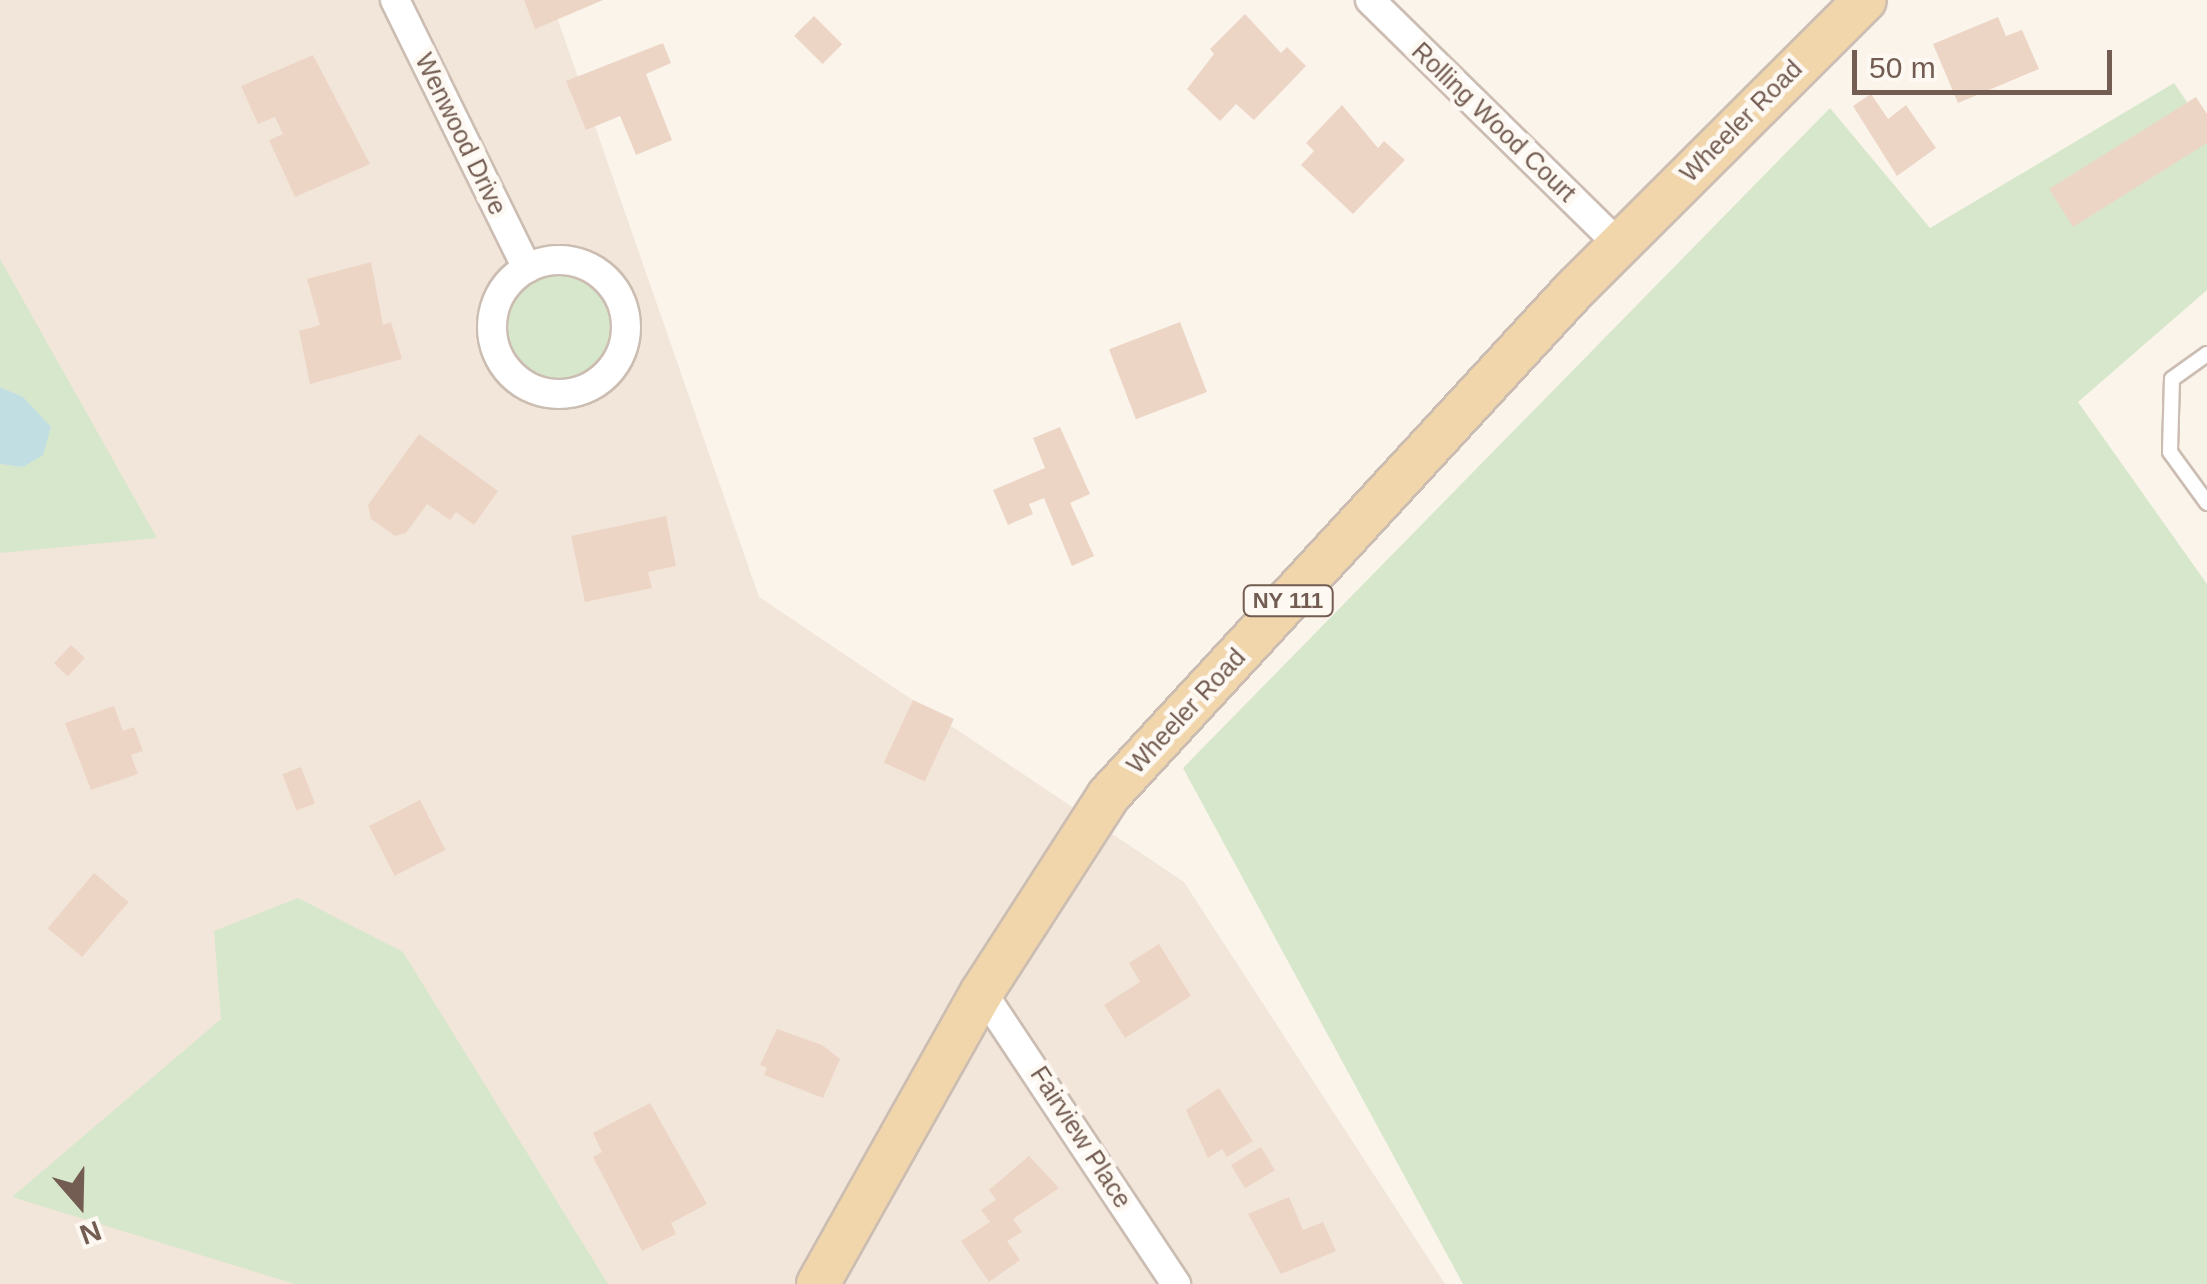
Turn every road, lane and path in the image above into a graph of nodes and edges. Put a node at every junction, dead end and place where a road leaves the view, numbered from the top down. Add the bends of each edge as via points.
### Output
1 (395, 0) edge
2 (1370, 0) edge
3 (1865, 0) edge
4 (1619, 245) junction
5 (527, 268) junction
6 (2207, 354) edge
7 (2207, 503) edge
8 (982, 992) junction
9 (818, 1284) edge
10 (1176, 1284) edge

1 - 5 street, Wenwood Drive
2 - 4 street, Rolling Wood Court
3 - 4 main road, Wheeler Road / NY 111
4 - 8 main road, Wheeler Road / NY 111 via 1109,795
5 - 5 street via 496,302 494,348 505,369 534,389 568,395 590,387 608,374 626,337 619,296 606,279 568,260
6 - 7 lane via 2172,380 2170,452
8 - 9 main road, Wheeler Road / NY 111
8 - 10 street, Fairview Place

